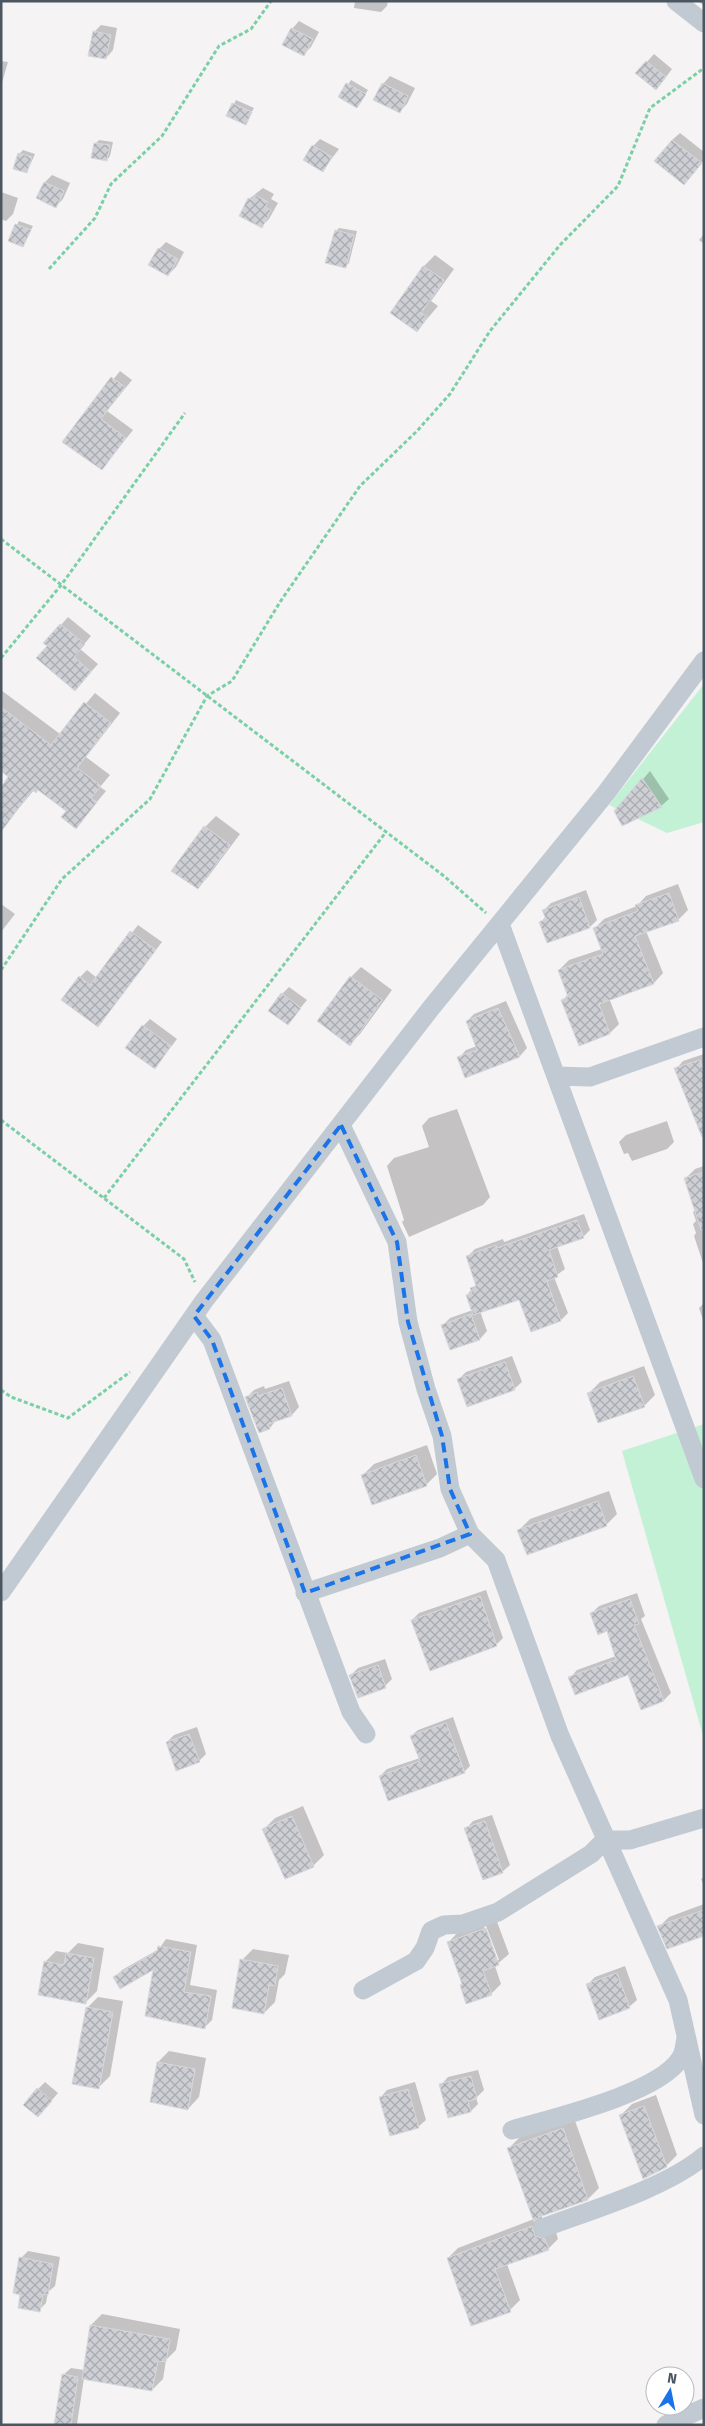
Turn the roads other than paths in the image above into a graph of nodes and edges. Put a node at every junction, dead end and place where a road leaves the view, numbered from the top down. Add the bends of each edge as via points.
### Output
1 (676, 1) edge
2 (704, 23) edge
3 (704, 661) edge
4 (500, 924) junction
5 (704, 1037) edge
6 (556, 1076) junction
7 (341, 1125) junction
8 (199, 1308) junction
9 (704, 1479) edge
10 (470, 1534) junction
11 (1, 1592) edge
12 (305, 1593) junction
13 (366, 1734) dead end
14 (704, 1818) edge
15 (606, 1840) junction
16 (363, 1990) dead end
17 (687, 2033) junction
18 (704, 2115) edge
19 (512, 2130) dead end
20 (704, 2156) edge
21 (543, 2228) dead end
22 (704, 2408) edge
23 (666, 2425) edge

1 - 2 street
3 - 4 street via 606,793
4 - 6 street
4 - 7 street
5 - 6 street via 590,1077
6 - 9 street
7 - 8 street
7 - 10 street via 397,1242 408,1322 442,1436 450,1489
8 - 11 street
8 - 12 street
10 - 12 street via 440,1548
10 - 15 street via 496,1560 560,1736
12 - 13 street via 351,1712
14 - 15 street via 630,1840
15 - 16 street via 591,1854 498,1912 463,1924 444,1924 431,1931 416,1961
15 - 17 street via 674,1991
17 - 18 street
17 - 19 street via 681,2059 660,2078 610,2102
20 - 21 street via 690,2167 626,2197
22 - 23 street

